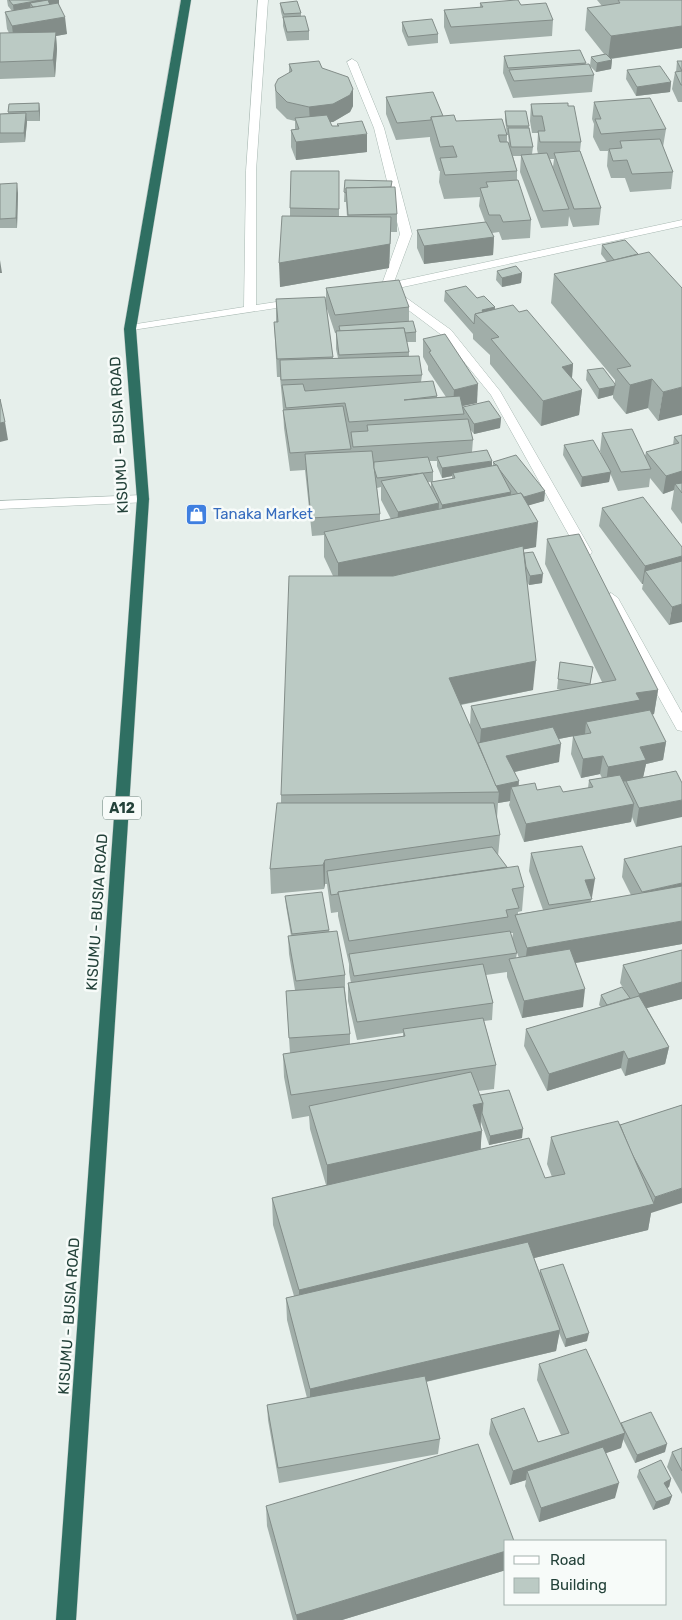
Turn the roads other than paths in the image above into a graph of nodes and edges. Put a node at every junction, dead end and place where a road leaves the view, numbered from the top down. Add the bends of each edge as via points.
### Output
1 (186, 0) edge
2 (263, 0) edge
3 (352, 62) dead end
4 (682, 223) edge
5 (386, 288) junction
6 (367, 291) edge
7 (309, 300) edge
8 (250, 309) junction
9 (130, 329) junction
10 (143, 499) junction
11 (0, 505) edge
12 (592, 564) edge
13 (606, 590) edge
14 (682, 726) edge
15 (66, 1620) edge

1 - 9 highway, KISUMU - BUSIA ROAD / A12
2 - 8 street via 252,171
3 - 5 street via 379,128 406,234
4 - 5 street
5 - 6 street
5 - 12 street via 447,333 496,394
7 - 8 street
8 - 9 street
9 - 10 highway, KISUMU - BUSIA ROAD / A12
10 - 11 street
10 - 15 highway, KISUMU - BUSIA ROAD / A12
13 - 14 street

